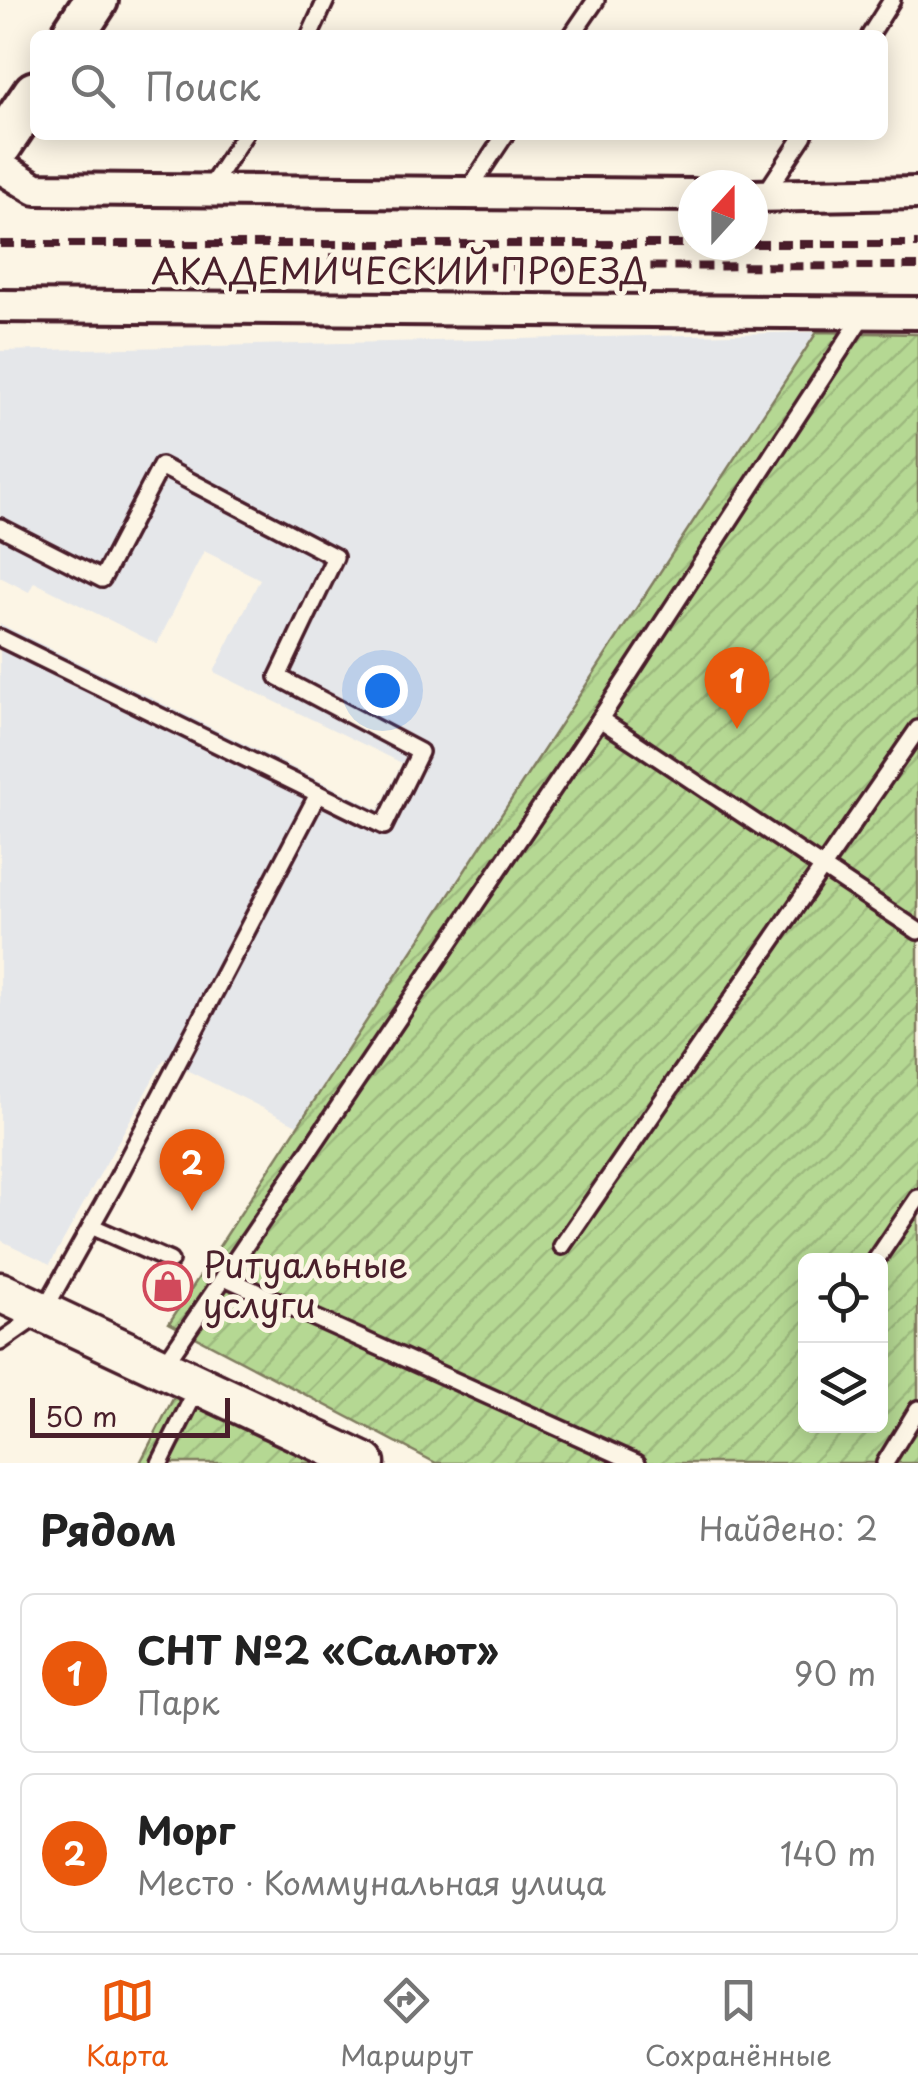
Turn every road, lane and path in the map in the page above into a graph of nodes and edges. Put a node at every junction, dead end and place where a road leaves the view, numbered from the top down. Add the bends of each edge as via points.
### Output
1 (96, 0) edge
2 (326, 0) edge
3 (596, 0) edge
4 (892, 0) edge
5 (76, 30) edge
6 (312, 30) edge
7 (575, 30) edge
8 (873, 30) edge
9 (30, 100) edge
10 (241, 140) edge
11 (502, 140) edge
12 (800, 140) edge
13 (1, 147) edge
14 (768, 183) edge
15 (206, 192) junction
16 (466, 192) junction
17 (918, 193) edge
18 (678, 196) edge
19 (768, 196) edge
20 (0, 306) edge
21 (865, 312) junction
22 (918, 313) edge
23 (0, 528) edge
24 (0, 638) edge
25 (600, 719) junction
26 (918, 729) edge
27 (318, 794) junction
28 (824, 870) junction
29 (918, 931) edge
30 (918, 1198) edge
31 (90, 1226) junction
32 (562, 1246) dead end
33 (881, 1253) edge
34 (170, 1261) dead end
35 (224, 1277) junction
36 (0, 1292) edge
37 (43, 1312) junction
38 (0, 1342) edge
39 (162, 1368) junction
40 (199, 1386) junction
41 (916, 1416) edge
42 (160, 1463) edge
43 (365, 1463) edge
44 (637, 1463) edge
45 (885, 1463) edge

1 - 5 main road
2 - 6 lane
3 - 7 lane
4 - 8 lane
9 - 13 main road
10 - 15 lane
11 - 16 lane
12 - 14 lane
13 - 15 street via 36,189
15 - 16 street
16 - 18 street
17 - 19 street
20 - 21 street, АКАДЕМИЧЕСКИЙ ПРОЕЗД
21 - 22 street, АКАДЕМИЧЕСКИЙ ПРОЕЗД
21 - 25 lane
23 - 27 lane via 102,579 161,466 336,558 278,677 420,752 384,826
24 - 27 lane
25 - 28 lane
25 - 35 lane
26 - 28 lane
27 - 31 lane
28 - 29 lane
28 - 32 lane
30 - 33 lane
31 - 34 lane
31 - 37 lane
35 - 39 lane
35 - 44 lane
36 - 37 street
37 - 38 lane
37 - 39 street
39 - 40 street
40 - 42 lane
40 - 43 street
41 - 45 lane

